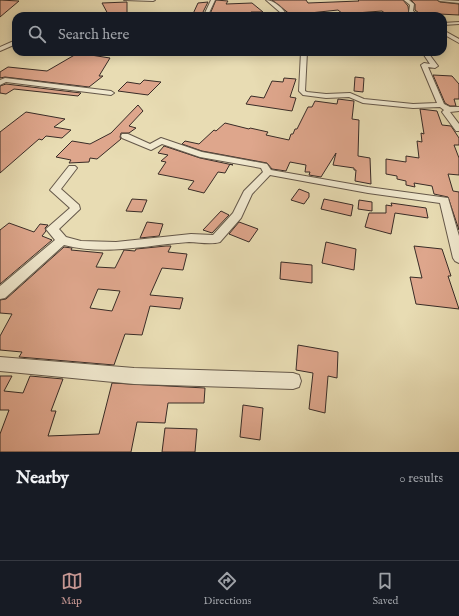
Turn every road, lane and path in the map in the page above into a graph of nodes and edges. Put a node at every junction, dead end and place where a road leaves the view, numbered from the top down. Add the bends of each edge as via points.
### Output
1 (126, 0) edge
2 (153, 0) edge
3 (213, 0) edge
4 (268, 0) edge
5 (406, 0) edge
6 (440, 0) edge
7 (459, 2) edge
8 (207, 12) dead end
9 (283, 12) edge
10 (412, 12) edge
11 (459, 23) edge
12 (447, 24) edge
13 (447, 34) edge
14 (0, 40) edge
15 (459, 41) edge
16 (12, 42) edge
17 (12, 44) edge
18 (0, 48) edge
19 (304, 56) edge
20 (428, 56) edge
21 (2, 81) edge
22 (111, 93) dead end
23 (441, 104) junction
24 (449, 109) junction
25 (459, 109) edge
26 (459, 129) edge
27 (125, 136) dead end
28 (72, 168) dead end
29 (268, 172) junction
30 (454, 223) edge
31 (62, 240) junction
32 (459, 258) edge
33 (0, 294) edge
34 (0, 364) edge
35 (293, 381) dead end

1 - 2 street
3 - 8 street
4 - 9 street
5 - 10 street via 412,5
6 - 7 street
11 - 12 street
13 - 15 street
14 - 16 street
17 - 18 street
19 - 23 street via 302,91 305,94 350,95 363,101 413,106
20 - 23 street via 435,66 424,65
21 - 22 street
23 - 24 street
24 - 25 street
24 - 26 street via 446,112
27 - 29 street via 151,147 161,141 200,154 264,166
28 - 31 street via 55,190 75,207 52,229
29 - 30 street via 368,190 444,200
29 - 31 street via 248,193 238,215 216,239 191,238 116,246 81,245
30 - 32 street
31 - 33 street
34 - 35 street via 134,376

